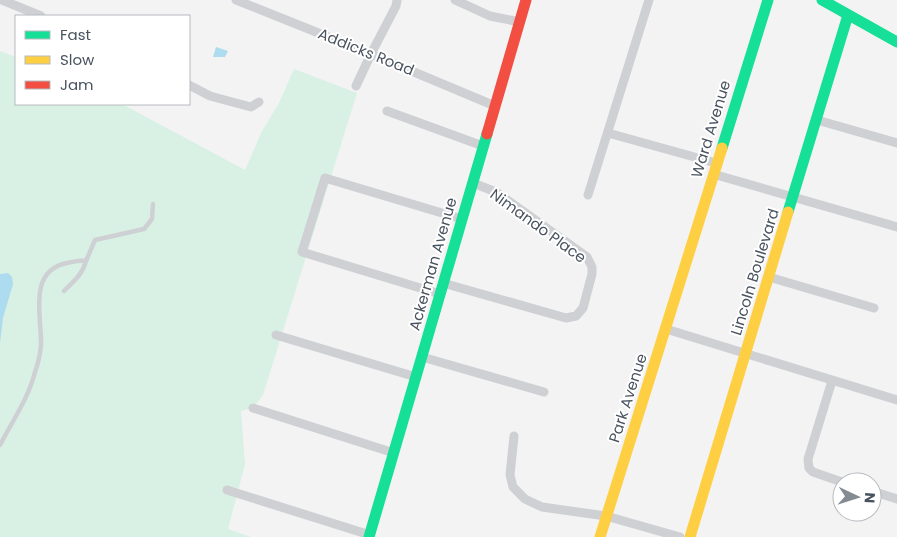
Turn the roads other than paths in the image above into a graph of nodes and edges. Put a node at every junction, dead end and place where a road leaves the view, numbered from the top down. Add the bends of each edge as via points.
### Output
1 (2, 0) edge
2 (236, 0) edge
3 (397, 0) edge
4 (455, 0) edge
5 (526, 0) edge
6 (649, 0) edge
7 (768, 0) edge
8 (822, 0) edge
9 (39, 15) edge
10 (848, 15) junction
11 (520, 22) junction
12 (897, 42) edge
13 (371, 54) junction
14 (190, 86) edge
15 (356, 86) dead end
16 (259, 102) dead end
17 (495, 106) junction
18 (386, 112) dead end
19 (817, 120) junction
20 (608, 133) junction
21 (897, 143) edge
22 (483, 146) junction
23 (715, 169) junction
24 (473, 183) junction
25 (588, 195) dead end
26 (793, 197) junction
27 (153, 204) dead end
28 (462, 219) junction
29 (897, 227) edge
30 (86, 261) junction
31 (684, 268) joint
32 (769, 277) junction
33 (444, 283) junction
34 (64, 291) dead end
35 (440, 294) junction
36 (874, 308) dead end
37 (666, 329) junction
38 (276, 335) dead end
39 (746, 354) junction
40 (422, 356) junction
41 (416, 376) junction
42 (832, 381) junction
43 (544, 392) dead end
44 (897, 400) edge
45 (253, 408) dead end
46 (514, 436) dead end
47 (0, 445) edge
48 (394, 454) junction
49 (832, 479) edge
50 (227, 490) dead end
51 (882, 494) edge
52 (897, 498) edge
53 (606, 516) junction
54 (369, 536) edge
55 (600, 537) edge
56 (680, 537) edge
57 (690, 537) edge

1 - 9 street
2 - 13 street, Addicks Road
3 - 13 street
4 - 11 street via 490,16
5 - 11 street, Ackerman Avenue
6 - 20 street
7 - 23 street, Ward Avenue
8 - 10 street
10 - 12 street
10 - 19 street, Lincoln Boulevard
11 - 17 street, Ackerman Avenue
13 - 15 street
13 - 17 street, Addicks Road
14 - 16 street via 210,96 251,107
17 - 22 street, Ackerman Avenue
18 - 22 street
19 - 21 street
19 - 26 street, Lincoln Boulevard
20 - 23 street
20 - 25 street
22 - 24 street, Ackerman Avenue
23 - 26 street
23 - 31 street, Ward Avenue
24 - 28 street, Ackerman Avenue
24 - 33 street, Nimando Place via 496,192 586,257 592,274 583,308 576,316 566,318
26 - 29 street
26 - 32 street, Lincoln Boulevard
27 - 30 lane via 152,219 144,229 95,240
28 - 33 street, Ackerman Avenue
28 - 35 street via 325,178 302,252
30 - 34 lane via 78,277
30 - 47 lane via 59,265 47,274 39,291 41,346 35,374
31 - 37 street, Park Avenue
32 - 36 street
32 - 39 street, Lincoln Boulevard
33 - 35 street, Ackerman Avenue
35 - 40 street, Ackerman Avenue
37 - 39 street
37 - 53 street, Park Avenue
38 - 41 street
39 - 42 street
39 - 57 street, Lincoln Boulevard
40 - 41 street, Ackerman Avenue
40 - 43 street
41 - 48 street, Ackerman Avenue
42 - 44 street
42 - 49 street via 808,459 813,472
45 - 48 street
46 - 53 street via 510,475 513,487 525,499 542,506
48 - 54 street, Ackerman Avenue
50 - 54 street
51 - 52 street
53 - 55 street, Park Avenue
53 - 56 street

